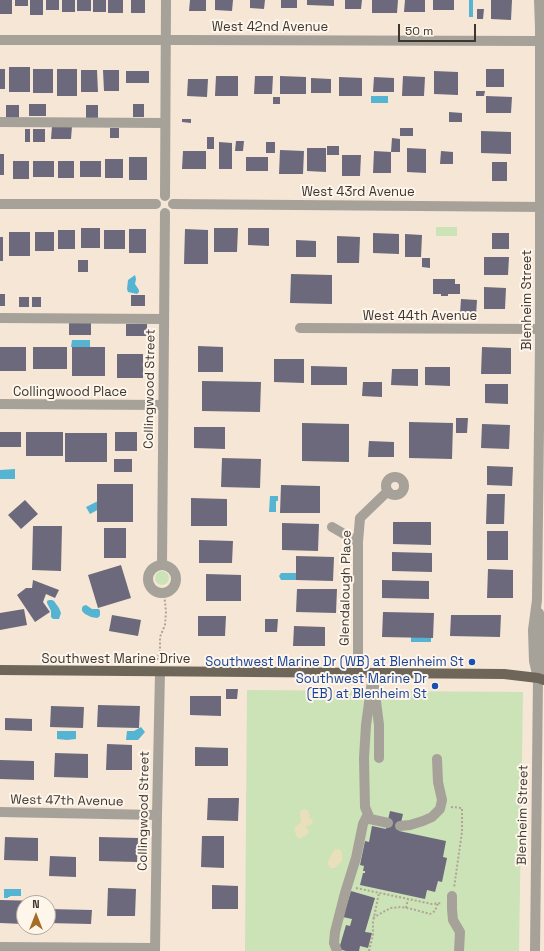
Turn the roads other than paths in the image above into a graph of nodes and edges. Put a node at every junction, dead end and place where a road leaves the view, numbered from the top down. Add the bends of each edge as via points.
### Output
1 (166, 0) edge
2 (539, 0) edge
3 (0, 40) edge
4 (165, 40) junction
5 (540, 41) junction
6 (0, 122) edge
7 (165, 123) junction
8 (165, 196) junction
9 (0, 204) edge
10 (156, 204) junction
11 (173, 204) junction
12 (542, 207) edge
13 (165, 213) junction
14 (0, 318) edge
15 (164, 319) junction
16 (300, 328) dead end
17 (540, 329) junction
18 (0, 404) edge
19 (163, 406) junction
20 (388, 491) dead end
21 (332, 527) dead end
22 (358, 542) junction
23 (162, 565) junction
24 (0, 670) edge
25 (160, 672) junction
26 (358, 674) junction
27 (372, 674) junction
28 (541, 679) edge
29 (379, 758) dead end
30 (437, 759) dead end
31 (0, 812) edge
32 (368, 814) junction
33 (157, 815) junction
34 (388, 823) dead end
35 (400, 826) dead end
36 (452, 896) road end
37 (0, 947) edge
38 (155, 950) edge
39 (337, 951) edge
40 (459, 951) edge
41 (534, 951) edge

1 - 4 street
2 - 5 street, Blenheim Street
3 - 4 street, West 42nd Avenue
4 - 5 street, West 42nd Avenue
4 - 7 street
5 - 12 street, Blenheim Street
6 - 7 street
7 - 8 street
8 - 10 street via 159,198
8 - 11 street via 170,198
9 - 10 street
10 - 13 street via 158,210
11 - 12 street, West 43rd Avenue
11 - 13 street via 171,210
12 - 17 street, Blenheim Street
13 - 15 street, Collingwood Street
14 - 15 street
15 - 19 street, Collingwood Street
16 - 17 street, West 44th Avenue
17 - 28 street, Blenheim Street via 537,600 541,626
18 - 19 street, Collingwood Place
19 - 23 street, Collingwood Street
20 - 22 street, Glendalough Place via 360,518
21 - 22 street
22 - 26 street, Glendalough Place
23 - 23 street via 171,568 176,576 175,585 164,593 151,587 148,577 153,568
24 - 25 main road, Southwest Marine Drive
25 - 26 main road, Southwest Marine Drive
25 - 33 street, Collingwood Street
26 - 27 main road, Southwest Marine Drive
27 - 28 main road, Southwest Marine Drive via 504,674
27 - 29 street via 379,725
27 - 32 street via 365,751 365,807
28 - 41 street, Blenheim Street
30 - 35 street via 442,800 440,809 423,821
31 - 33 street, West 47th Avenue
32 - 34 street via 370,819
32 - 39 street via 363,824 335,932 334,943
33 - 38 street, Collingwood Street
36 - 40 street via 453,920 460,932
37 - 38 street

